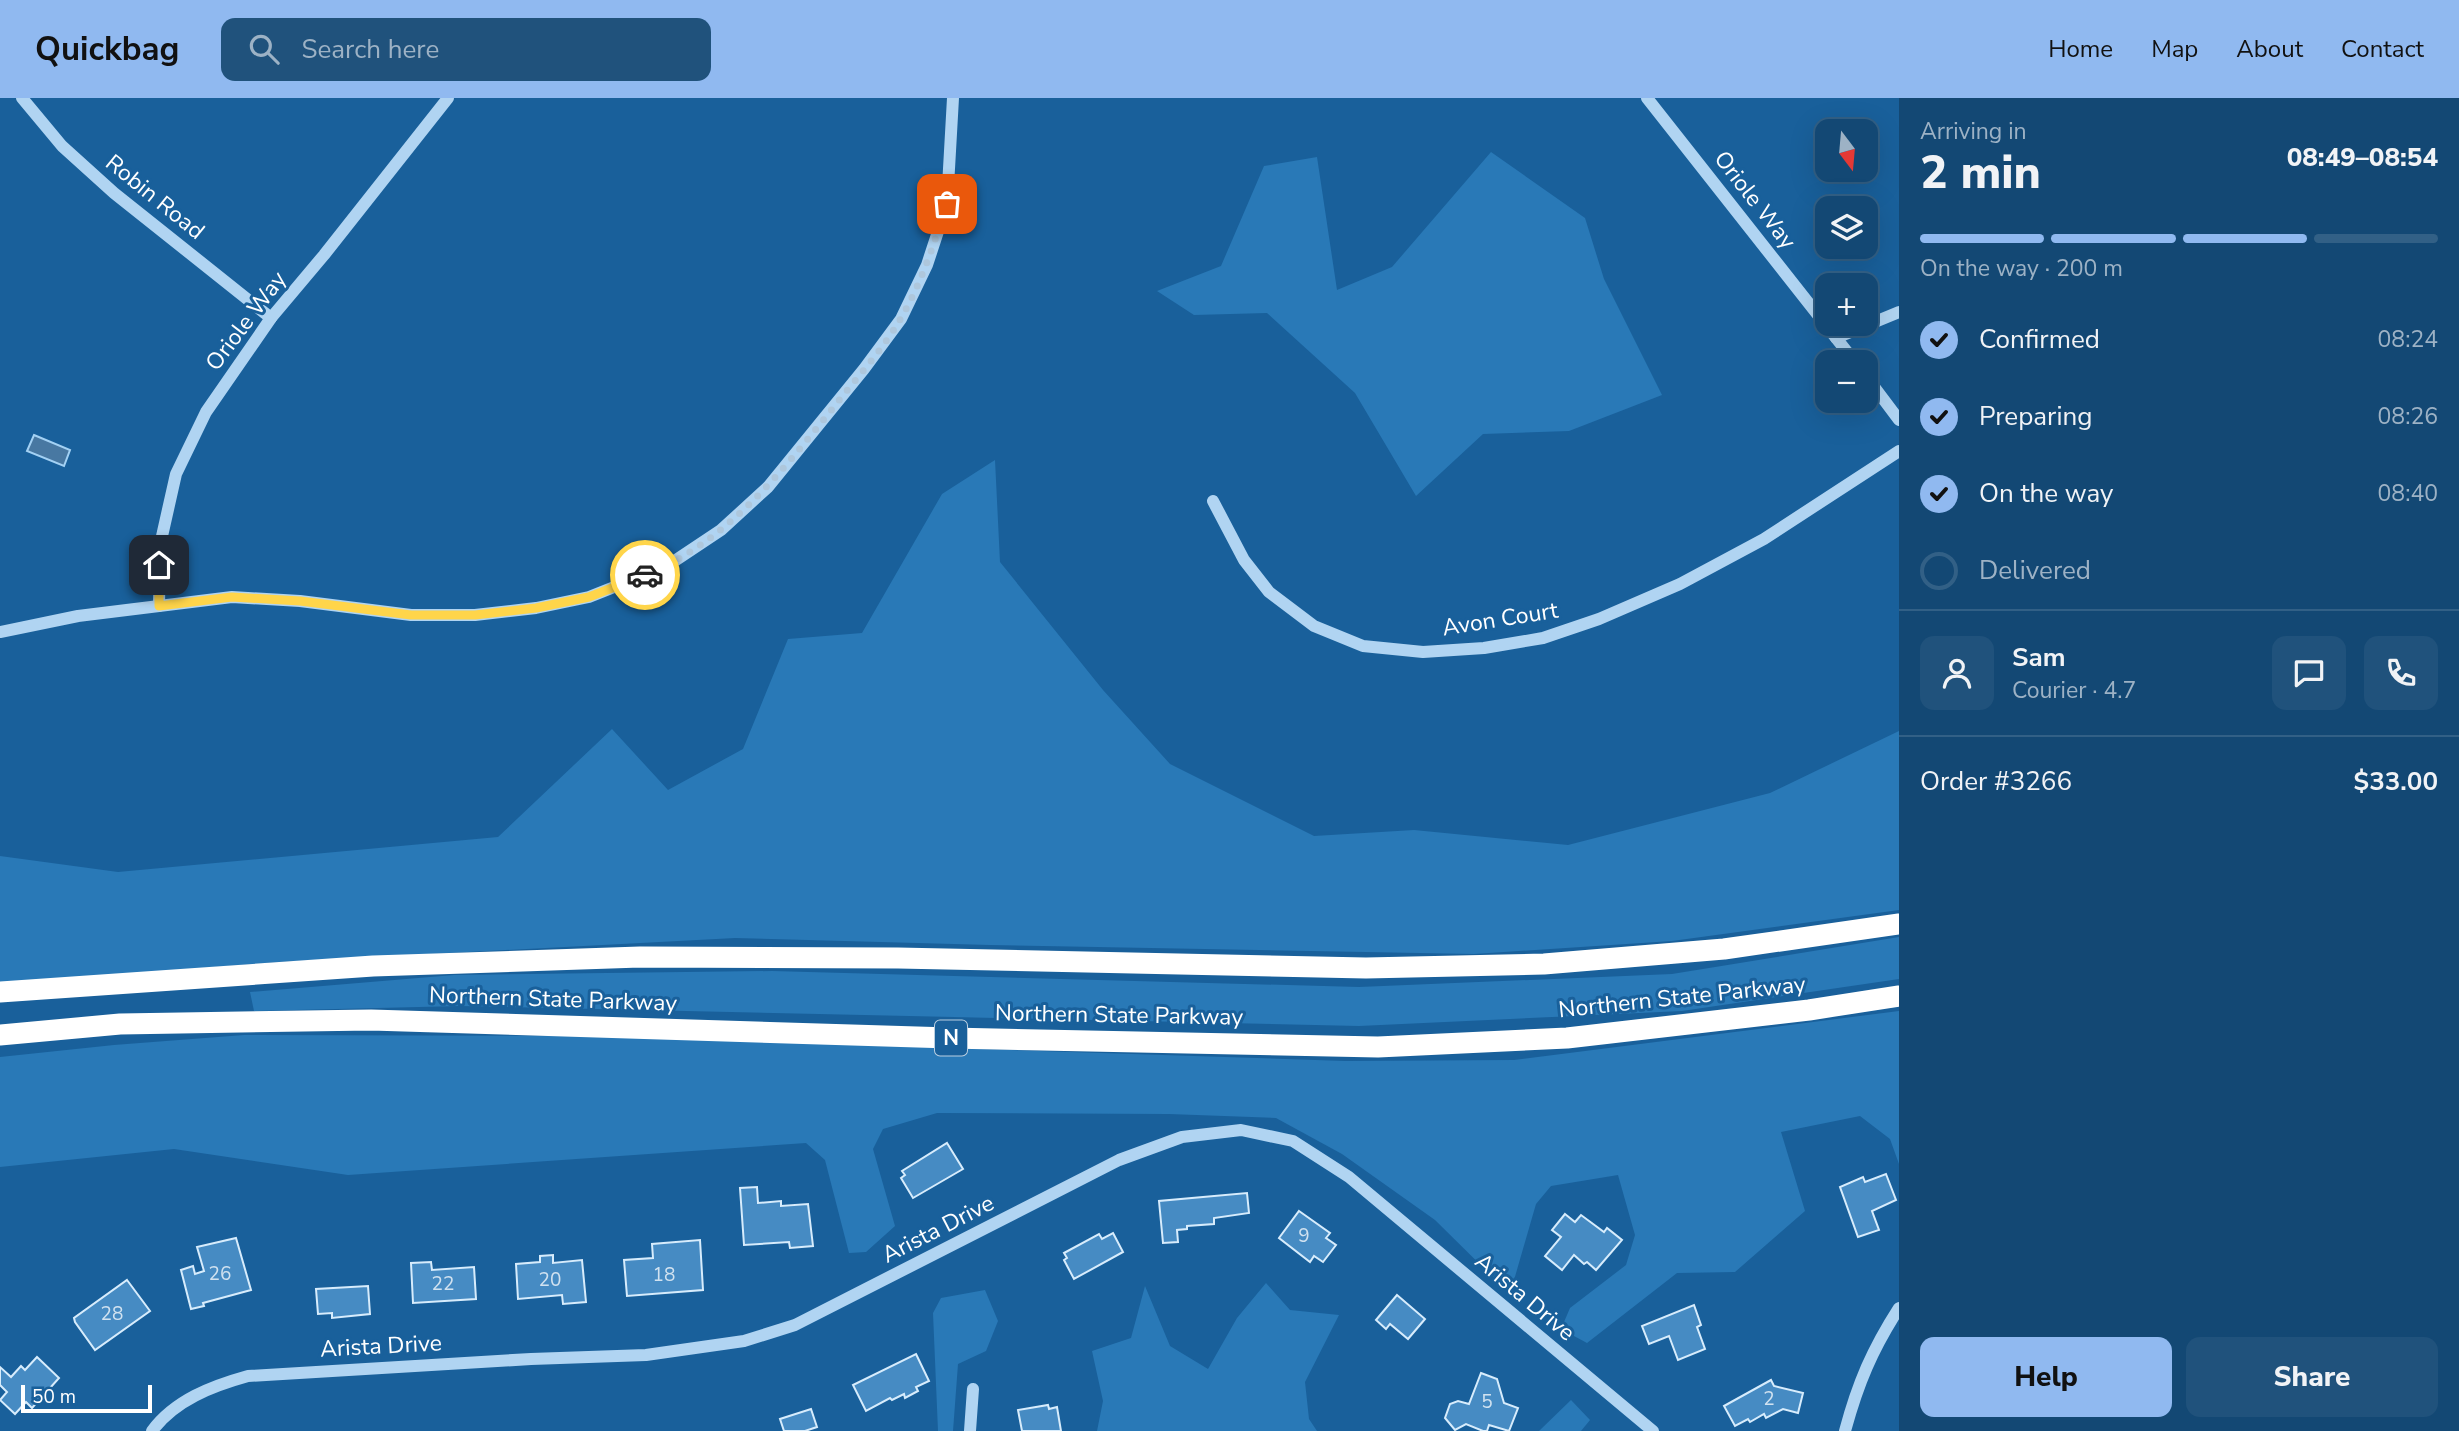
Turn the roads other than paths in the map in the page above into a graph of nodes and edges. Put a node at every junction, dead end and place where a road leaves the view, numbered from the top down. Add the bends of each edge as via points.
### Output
1 (22, 98) edge
2 (448, 98) edge
3 (953, 98) edge
4 (1647, 98) edge
5 (1899, 312) edge
6 (271, 318) junction
7 (1836, 338) junction
8 (1846, 350) edge
9 (1878, 392) edge
10 (1899, 420) edge
11 (1899, 451) edge
12 (1213, 501) dead end
13 (159, 606) junction
14 (0, 632) edge
15 (1899, 924) edge
16 (0, 992) edge
17 (1899, 996) edge
18 (0, 1035) edge
19 (1899, 1308) edge
20 (974, 1389) dead end
21 (152, 1431) edge
22 (970, 1431) edge
23 (1653, 1431) edge
24 (1845, 1431) edge

1 - 6 street, Robin Road via 62,146 114,193
2 - 6 street, Oriole Way
3 - 13 street via 947,204 927,265 901,319 768,487 721,530 667,566 589,597 475,615 411,615 232,597
4 - 7 street, Oriole Way
5 - 7 street
6 - 13 street, Oriole Way via 206,412 176,474 160,545
7 - 8 street, Oriole Way
9 - 10 street
11 - 12 street, Avon Court via 1764,539 1680,583 1600,620 1543,638 1484,648 1423,652 1363,646 1314,626 1269,592 1244,560
13 - 14 street
15 - 16 highway, Northern State Parkway via 1724,949 1544,964 1366,968 640,957 373,966
17 - 18 highway, Northern State Parkway / N via 1567,1038 1378,1047 372,1020 120,1024
19 - 24 street via 1878,1340
20 - 22 street
21 - 23 street, Arista Drive via 181,1404 216,1385 248,1376 646,1355 744,1341 795,1325 1119,1160 1182,1138 1241,1130 1293,1141 1349,1177

